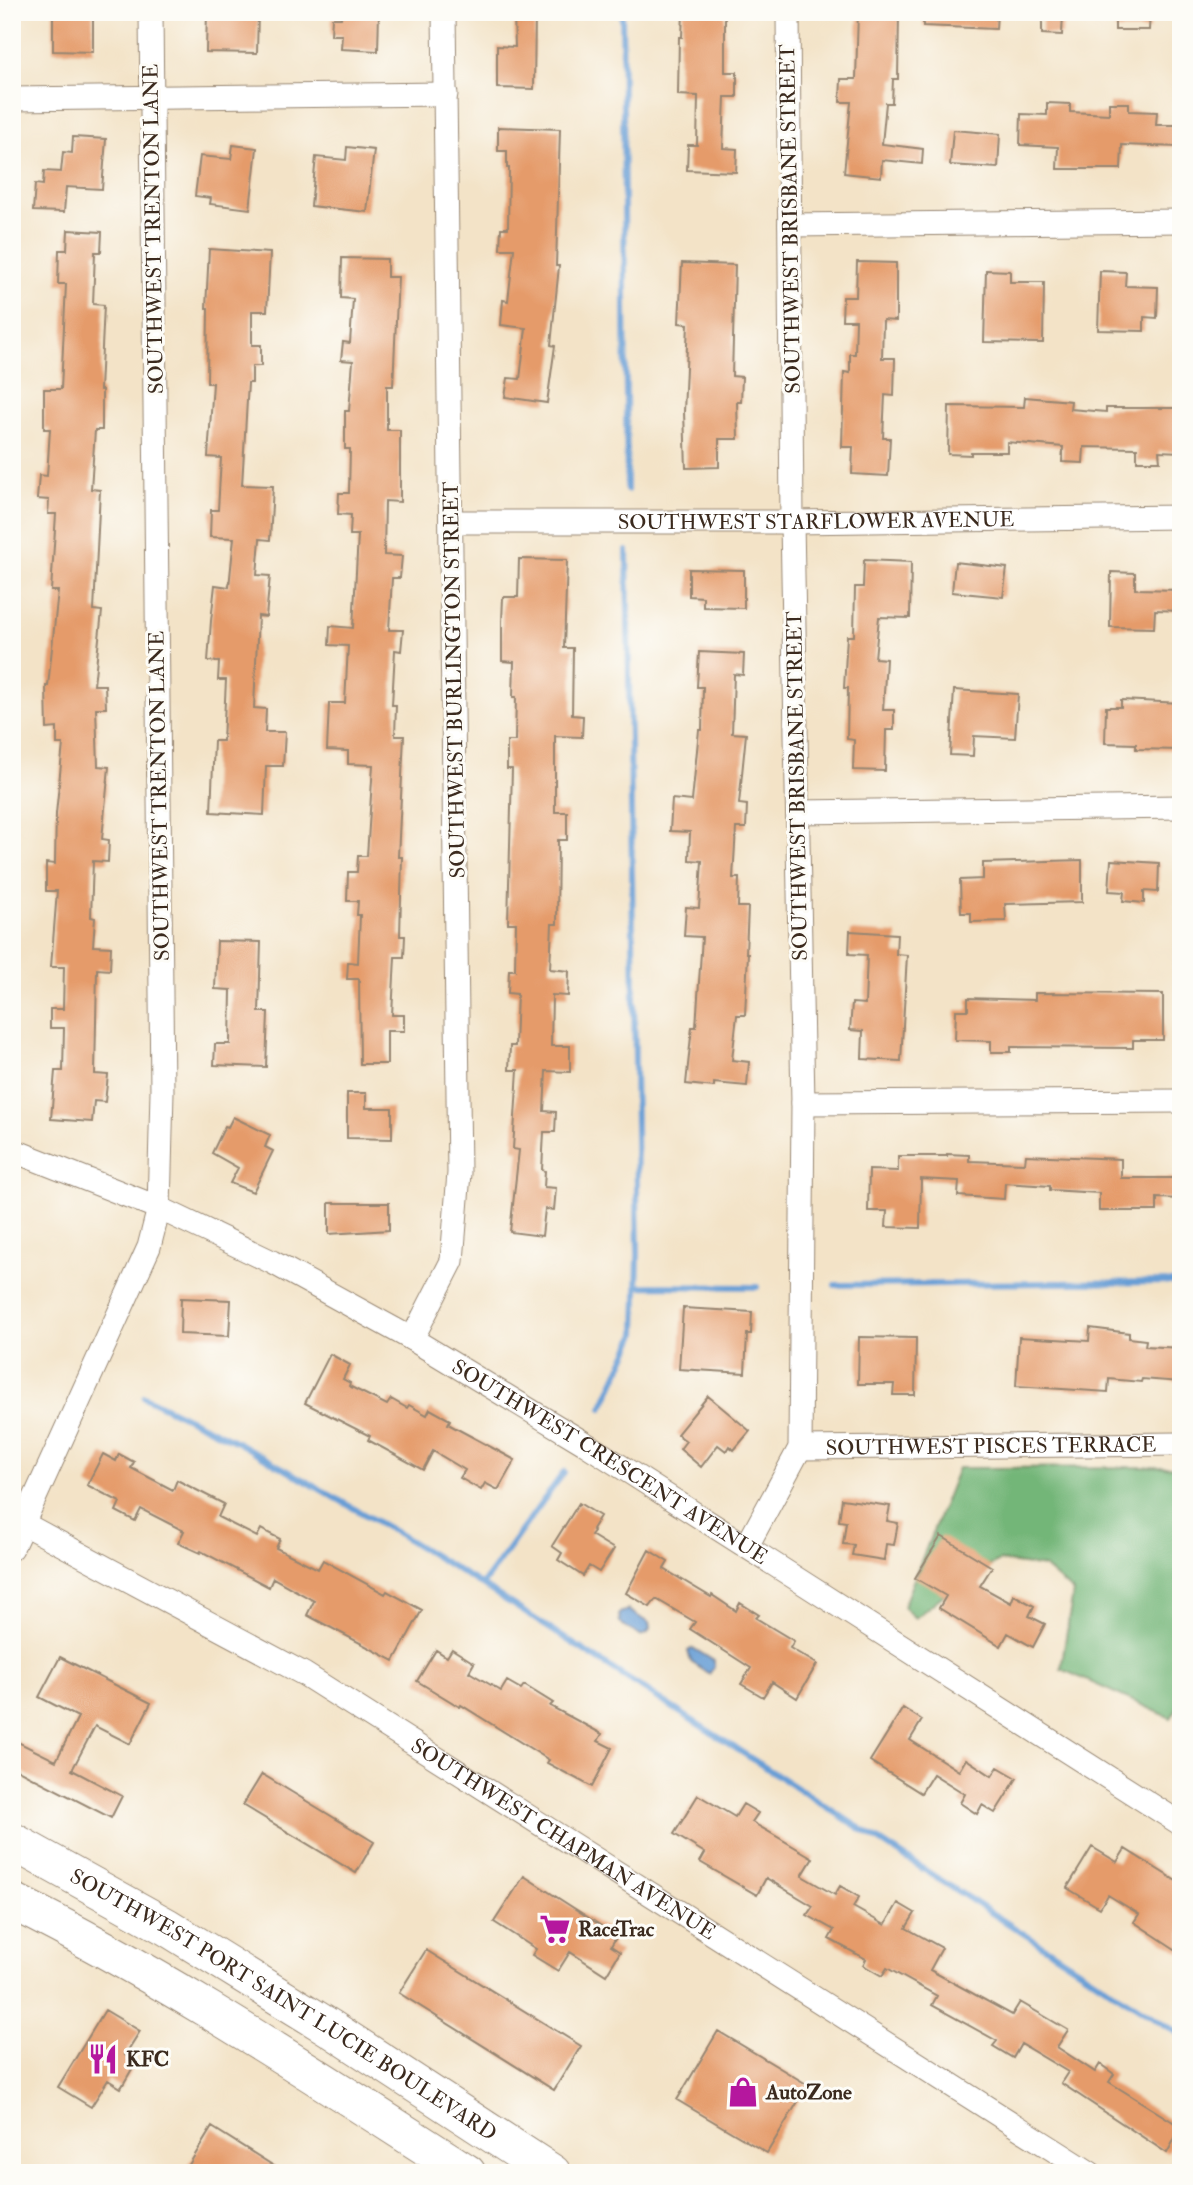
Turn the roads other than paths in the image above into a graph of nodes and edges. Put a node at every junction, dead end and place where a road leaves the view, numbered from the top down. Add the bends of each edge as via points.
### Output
1 (151, 12) edge
2 (444, 12) edge
3 (788, 12) edge
4 (446, 94) junction
5 (152, 98) junction
6 (12, 99) edge
7 (1181, 221) edge
8 (790, 225) junction
9 (1181, 517) edge
10 (452, 522) junction
11 (792, 522) junction
12 (1181, 807) edge
13 (799, 812) junction
14 (1181, 1101) edge
15 (803, 1103) junction
16 (12, 1150) edge
17 (159, 1208) junction
18 (412, 1339) junction
19 (1181, 1444) edge
20 (800, 1448) junction
21 (24, 1524) junction
22 (747, 1546) junction
23 (12, 1548) edge
24 (1181, 1824) edge
25 (12, 1841) edge
26 (12, 1901) edge
27 (467, 2173) edge
28 (552, 2173) edge
29 (1090, 2173) edge

1 - 5 street, SOUTHWEST TRENTON LANE
2 - 4 street, SOUTHWEST BURLINGTON STREET
3 - 8 street, SOUTHWEST BRISBANE STREET
4 - 5 street
4 - 10 street, SOUTHWEST BURLINGTON STREET
5 - 6 street
5 - 17 street, SOUTHWEST TRENTON LANE via 162,1092
7 - 8 street
8 - 11 street, SOUTHWEST BRISBANE STREET
9 - 11 street, SOUTHWEST STARFLOWER AVENUE
10 - 11 street, SOUTHWEST STARFLOWER AVENUE
10 - 18 street, SOUTHWEST BURLINGTON STREET via 459,1173 452,1261
11 - 13 street, SOUTHWEST BRISBANE STREET
12 - 13 street
13 - 15 street, SOUTHWEST BRISBANE STREET
14 - 15 street
15 - 20 street, SOUTHWEST BRISBANE STREET
16 - 17 street, SOUTHWEST CRESCENT AVENUE
17 - 18 street, SOUTHWEST CRESCENT AVENUE via 272,1262
17 - 21 street, SOUTHWEST TRENTON LANE via 149,1247
18 - 22 street, SOUTHWEST CRESCENT AVENUE
19 - 20 street, SOUTHWEST PISCES TERRACE
20 - 22 street, SOUTHWEST BRISBANE STREET
21 - 23 street, SOUTHWEST TRENTON LANE
21 - 29 street, SOUTHWEST CHAPMAN AVENUE via 304,1674
22 - 24 street, SOUTHWEST CRESCENT AVENUE
25 - 28 main road, SOUTHWEST PORT SAINT LUCIE BOULEVARD via 179,1934
26 - 27 main road, SOUTHWEST PORT SAINT LUCIE BOULEVARD via 91,1941 229,2022

